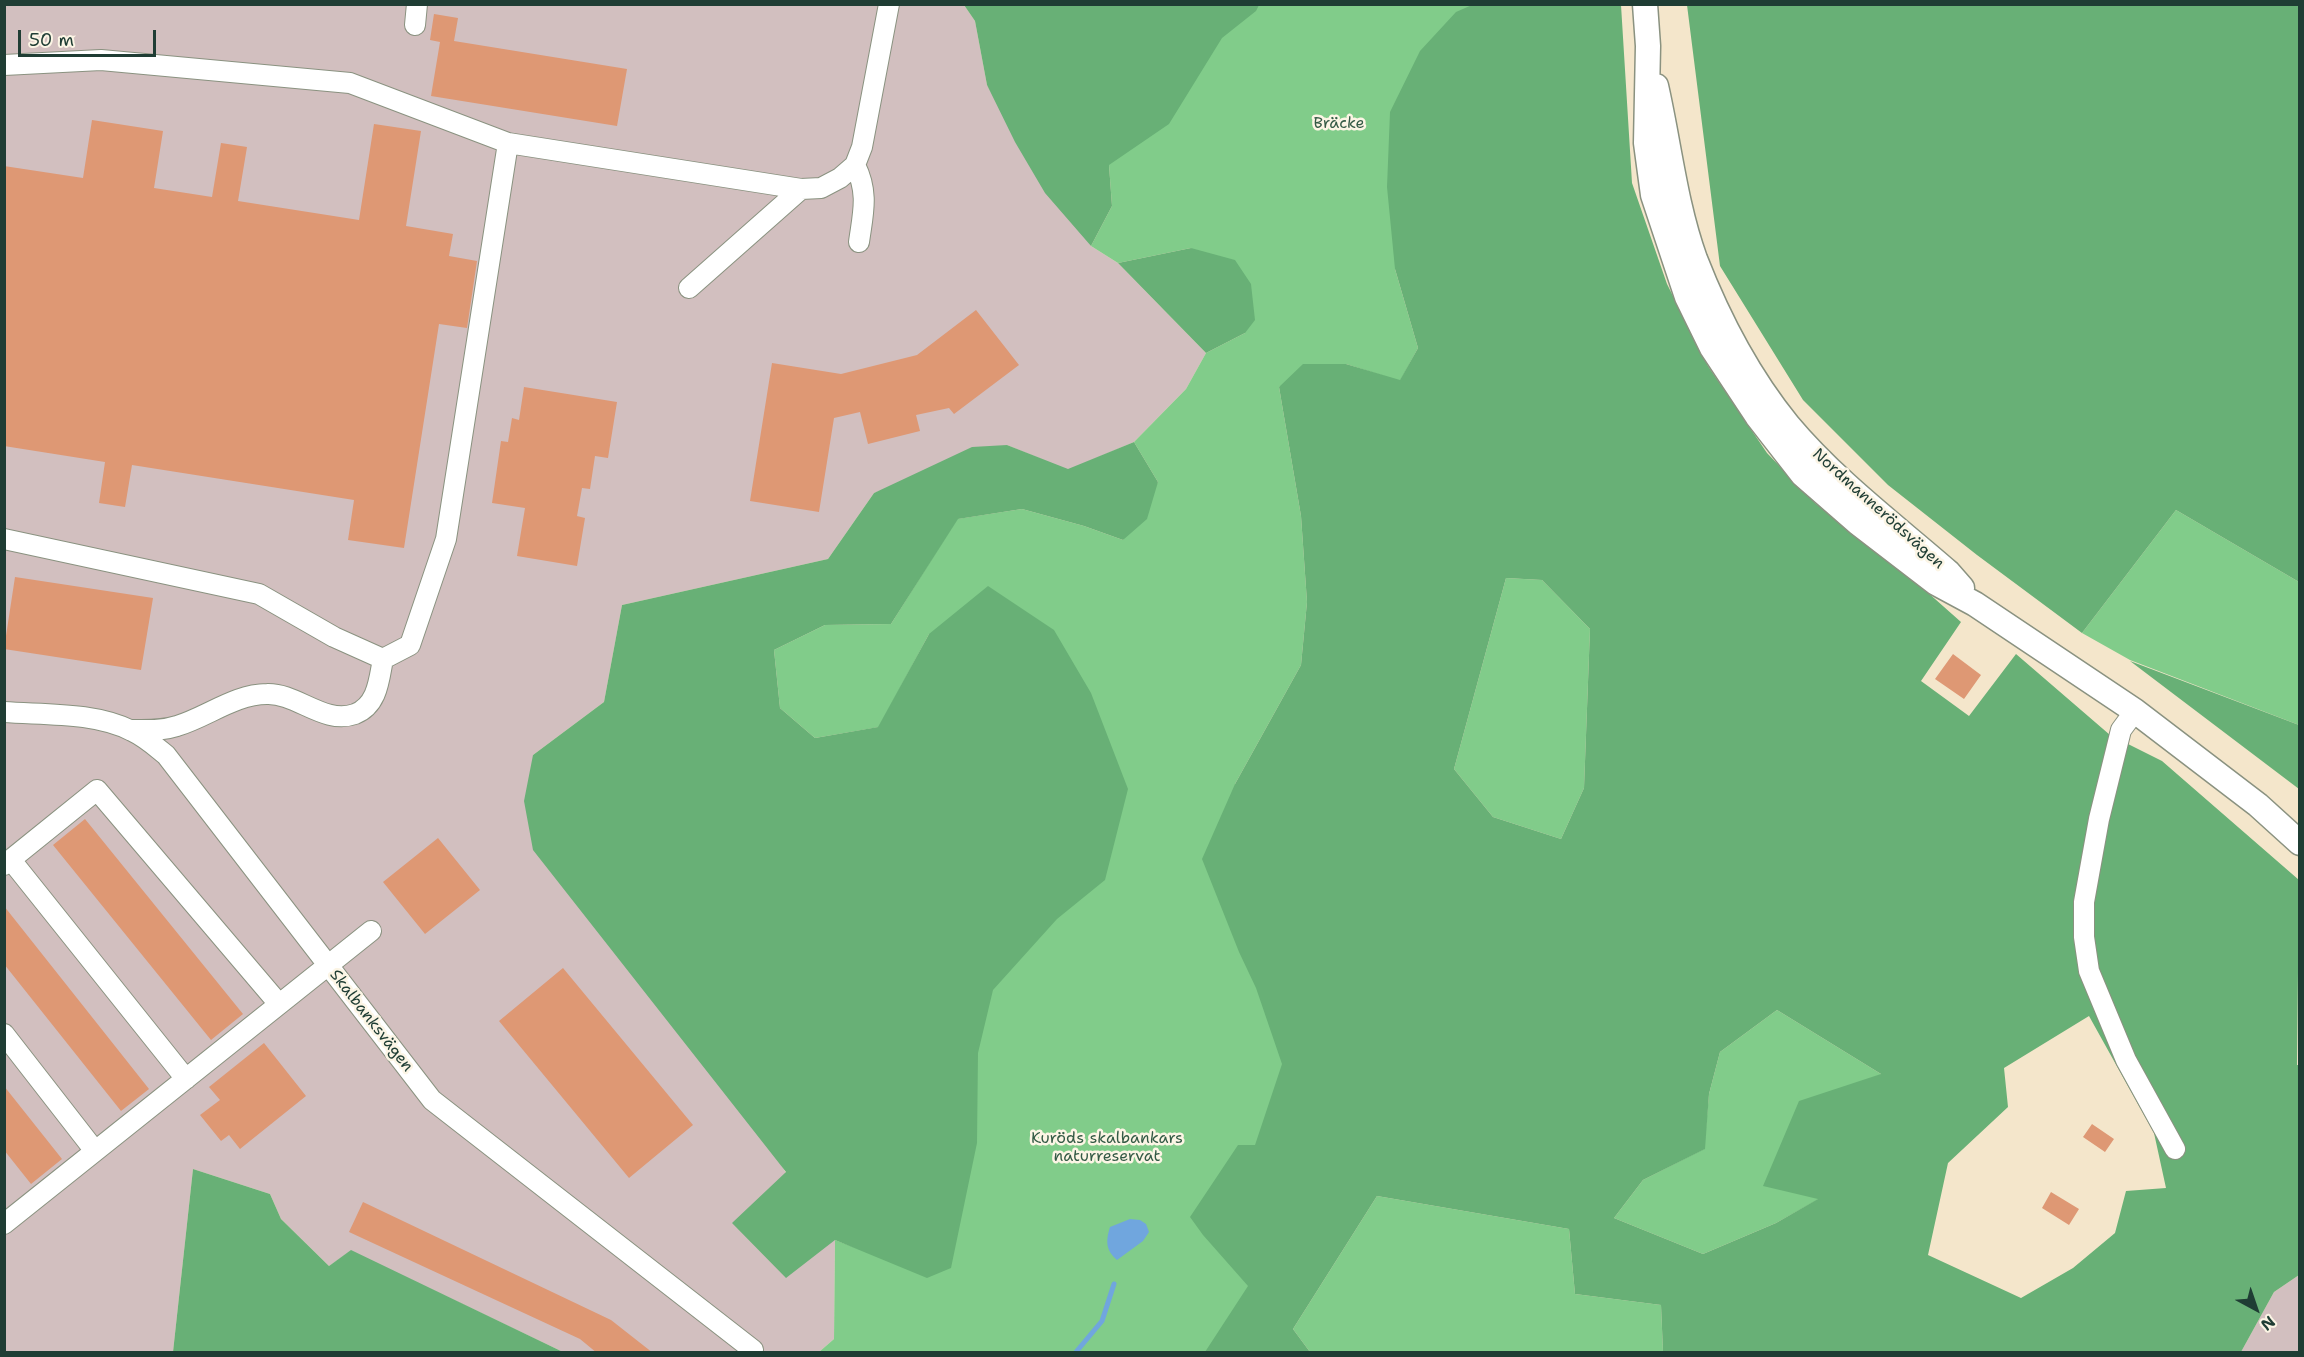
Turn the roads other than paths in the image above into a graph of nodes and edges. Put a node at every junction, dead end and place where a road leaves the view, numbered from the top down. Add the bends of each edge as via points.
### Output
1 (417, 4) edge
2 (890, 4) edge
3 (1645, 4) edge
4 (414, 25) dead end
5 (4, 64) edge
6 (508, 143) junction
7 (855, 165) junction
8 (801, 189) junction
9 (859, 242) dead end
10 (689, 288) dead end
11 (4, 539) edge
12 (383, 659) junction
13 (2135, 711) junction
14 (4, 712) edge
15 (131, 730) junction
16 (2300, 843) edge
17 (8, 862) edge
18 (371, 931) dead end
19 (328, 965) junction
20 (279, 1004) junction
21 (4, 1034) edge
22 (186, 1079) junction
23 (2175, 1149) dead end
24 (95, 1151) junction
25 (6, 1220) edge
26 (753, 1350) dead end

1 - 4 street
2 - 7 street via 862,147
3 - 13 main road, Nordmannerödsvägen via 1648,46 1680,205 1695,257 1745,364 1788,424 1827,467 1948,572 1975,604
5 - 6 street via 101,60 350,83
6 - 8 street
6 - 12 street via 446,539 410,645
7 - 8 street via 821,188
7 - 9 street via 864,193
8 - 10 street
11 - 12 street via 259,594 334,637
12 - 15 street via 375,695 355,714 340,716 284,696 258,694 178,726
13 - 16 main road, Nordmannerödsvägen via 2258,805
13 - 23 street via 2121,730 2099,819 2084,902 2084,937 2089,971 2126,1059
14 - 15 street, Skalbanksvägen via 84,718
15 - 19 street, Skalbanksvägen via 166,755
17 - 20 street via 97,790
17 - 22 street
18 - 19 street
19 - 20 street
19 - 26 street, Skalbanksvägen via 432,1100
20 - 22 street
21 - 24 street
22 - 24 street
24 - 25 street

